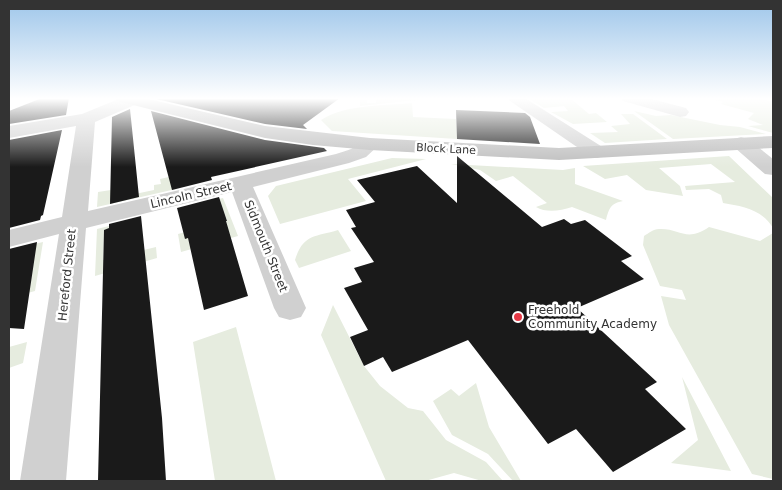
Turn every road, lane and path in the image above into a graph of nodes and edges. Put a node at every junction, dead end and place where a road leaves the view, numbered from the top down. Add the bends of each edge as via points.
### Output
1 (86, 120) edge
2 (80, 121) edge
3 (219, 121) edge
4 (549, 121) edge
5 (9, 132) edge
6 (773, 142) edge
7 (370, 144) junction
8 (742, 144) junction
9 (597, 152) junction
10 (773, 169) edge
11 (240, 184) junction
12 (72, 224) junction
13 (9, 238) edge
14 (290, 308) dead end
15 (43, 481) edge

1 - 12 street, Hereford Street
2 - 5 street
3 - 7 main road, Block Lane via 265,132
4 - 9 street
6 - 8 main road, Block Lane
7 - 9 main road, Block Lane via 530,153
7 - 11 street, Lincoln Street via 342,160
8 - 9 main road, Block Lane
8 - 10 street
11 - 12 street, Lincoln Street
11 - 14 street, Sidmouth Street
12 - 13 street, Lincoln Street
12 - 15 street, Hereford Street

